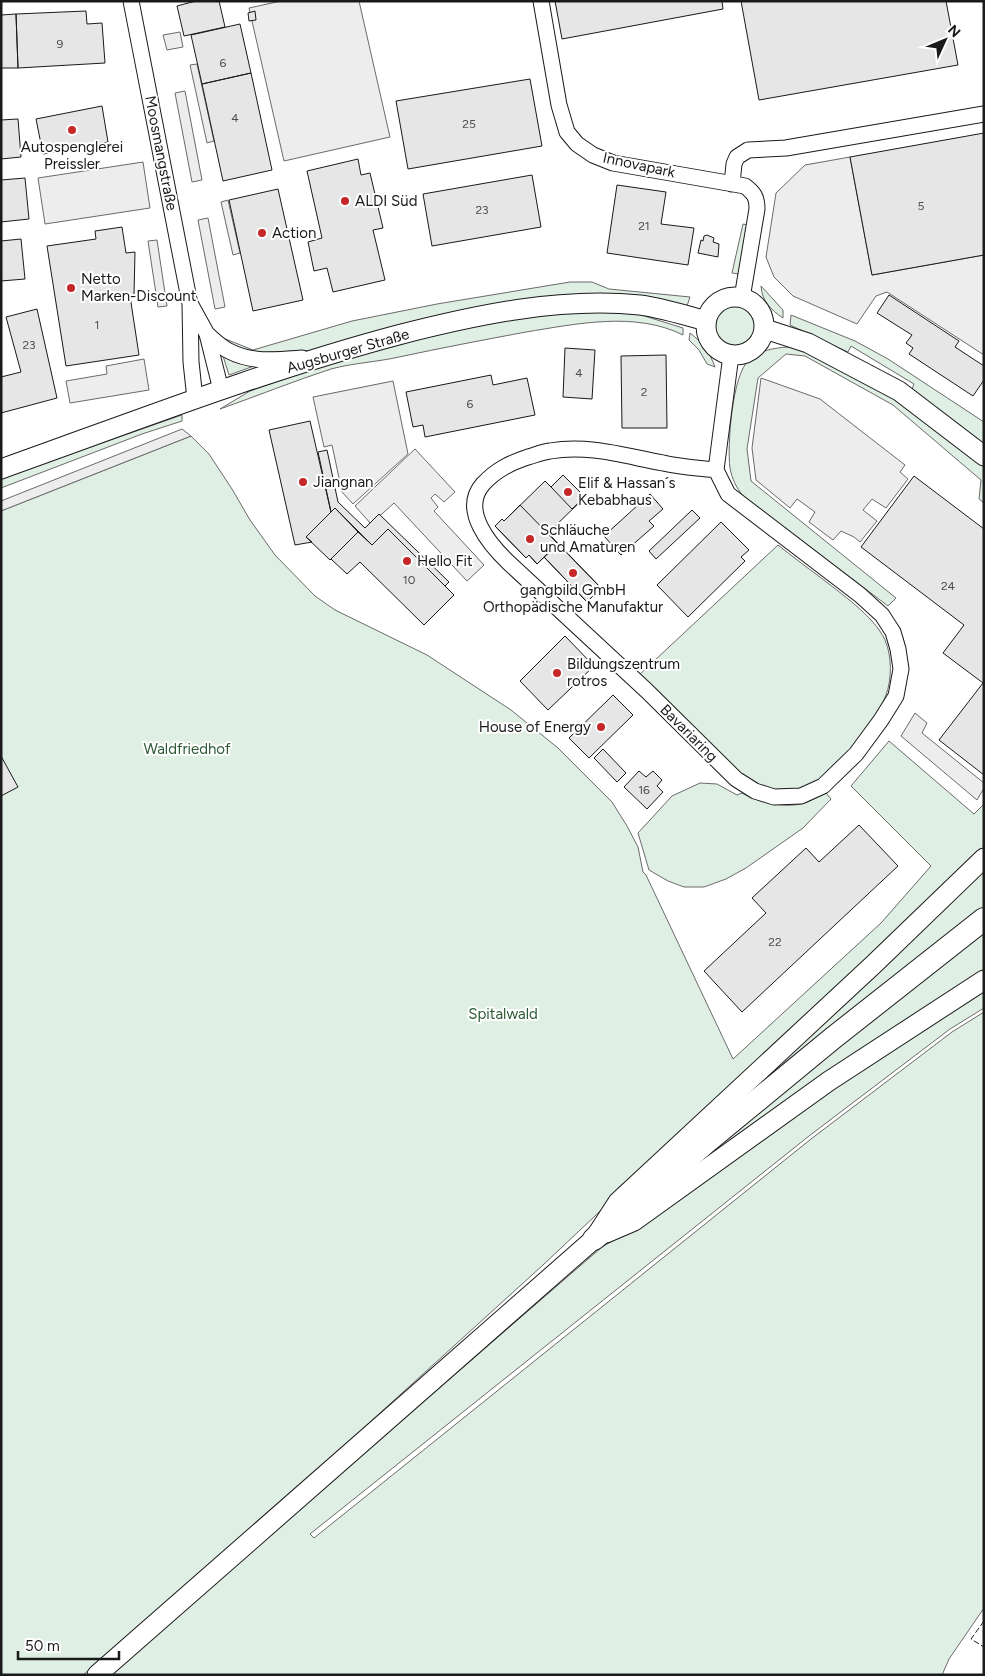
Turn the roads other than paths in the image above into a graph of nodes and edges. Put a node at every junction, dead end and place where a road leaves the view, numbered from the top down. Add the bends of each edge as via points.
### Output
1 (131, 1) edge
2 (541, 1) edge
3 (984, 114) edge
4 (732, 184) junction
5 (742, 298) junction
6 (190, 304) junction
7 (706, 321) junction
8 (764, 329) junction
9 (207, 334) junction
10 (731, 355) junction
11 (323, 356) junction
12 (221, 390) junction
13 (195, 399) junction
14 (984, 456) edge
15 (1, 469) edge
16 (716, 470) junction
17 (984, 858) edge
18 (984, 919) edge
19 (984, 980) edge
20 (594, 1239) junction
21 (97, 1675) edge

1 - 6 street, Moosmangstraße
2 - 4 street, Innovapark via 559,105 567,132 577,144 613,163
3 - 4 street via 786,148 748,150 737,157
4 - 5 street, Innovapark via 745,186 757,199
5 - 7 main road via 730,297 719,302
5 - 8 main road via 759,309
6 - 9 street, Moosmangstraße
6 - 13 street, Moosmangstraße
7 - 10 main road via 712,343
7 - 11 main road, Augsburger Straße via 641,305 534,307 449,322
8 - 10 main road via 761,341 753,350 743,355
8 - 14 main road via 808,343 899,391
9 - 11 street, Moosmangstraße via 228,350 254,360
9 - 12 street, Moosmangstraße
10 - 16 street
11 - 12 main road, Augsburger Straße
12 - 13 main road, Augsburger Straße
13 - 15 main road, Augsburger Straße
16 - 16 street, Bavariaring via 728,494 853,589 882,615 893,632 898,649 900,669 896,696 881,720 856,754 823,786 801,796 774,797 755,791 736,779 647,691 502,557 477,520 475,502 478,490 492,474 513,462 549,451 606,451 664,464
17 - 20 main road via 618,1202
18 - 20 highway via 832,1038
19 - 20 main road via 829,1080 634,1221
20 - 21 main road

